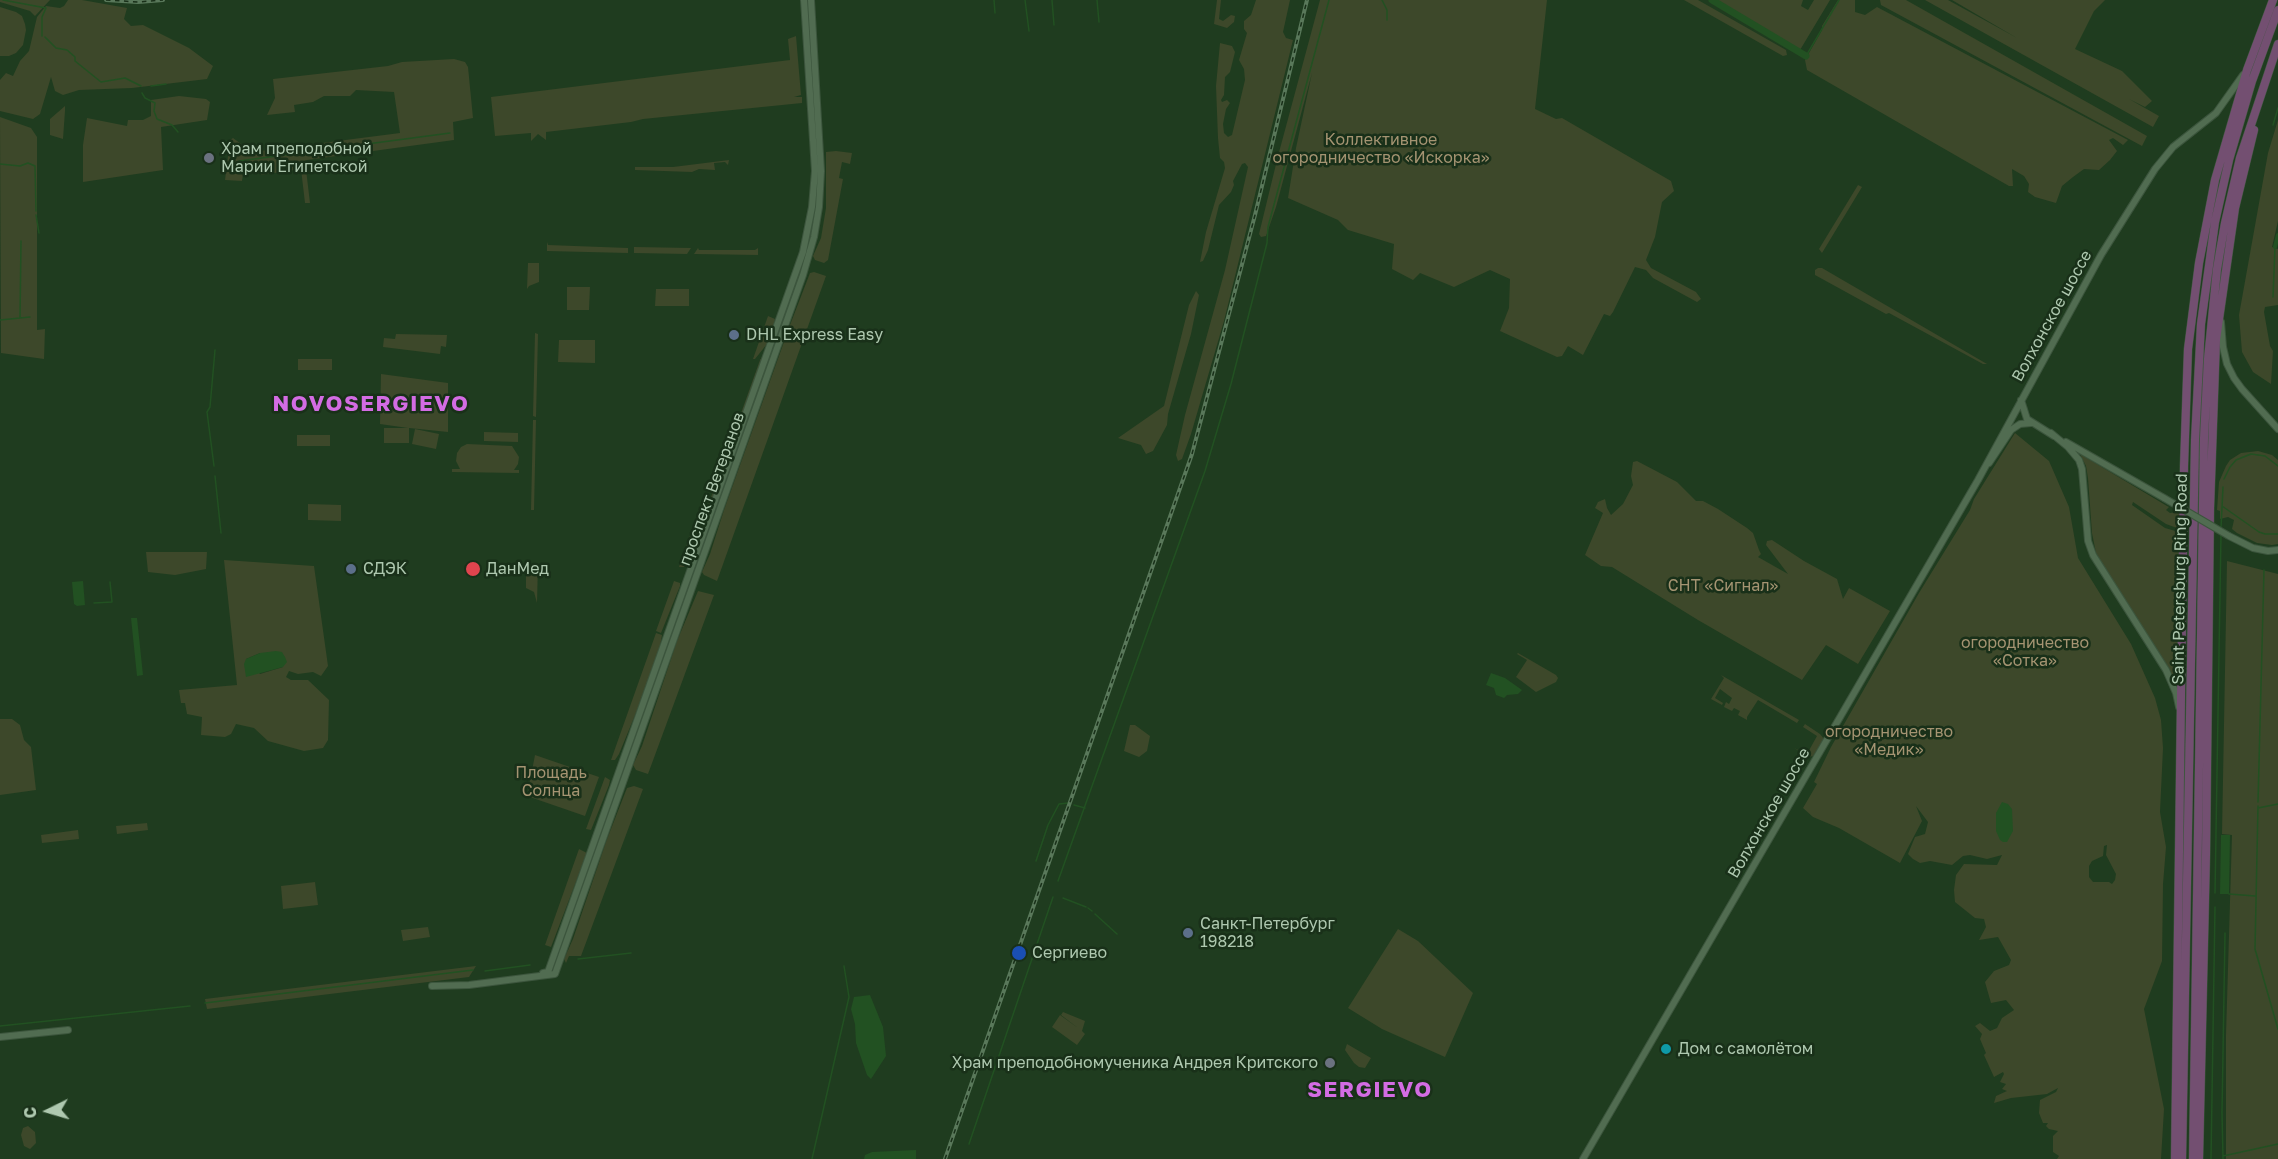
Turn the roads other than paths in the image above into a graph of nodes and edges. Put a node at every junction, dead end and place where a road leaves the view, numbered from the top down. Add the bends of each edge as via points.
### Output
1 (804, 0) edge
2 (811, 0) edge
3 (2273, 0) edge
4 (2278, 10) edge
5 (2278, 44) edge
6 (2247, 70) junction
7 (2268, 73) junction
8 (2221, 294) junction
9 (2021, 400) junction
10 (2032, 423) junction
11 (2278, 429) edge
12 (2051, 434) junction
13 (1978, 480) junction
14 (2278, 550) edge
15 (2181, 737) junction
16 (2206, 823) junction
17 (2197, 893) junction
18 (552, 973) junction
19 (2184, 988) junction
20 (68, 1030) dead end
21 (0, 1037) edge
22 (2176, 1067) junction
23 (1583, 1159) edge
24 (2175, 1159) edge
25 (2182, 1159) edge
26 (2193, 1159) edge
27 (2199, 1159) edge

1 - 18 main road, проспект Ветеранов via 815,171 803,252
2 - 18 main road, проспект Ветеранов via 821,159 814,237
3 - 6 highway
4 - 19 highway, Saint Petersburg Ring Road via 2229,160 2215,222 2201,324 2195,440
5 - 7 highway, Saint Petersburg Ring Road
6 - 9 main road, Волхонское шоссе via 2216,113 2173,147 2155,169 2101,255
6 - 15 highway via 2206,220 2189,340
7 - 8 highway via 2242,176
7 - 17 highway, Saint Petersburg Ring Road via 2225,223 2209,347
8 - 11 main road via 2221,333 2227,364 2242,389
8 - 16 highway via 2212,433
9 - 10 main road via 2024,416
9 - 13 main road, Волхонское шоссе
10 - 12 main road
10 - 13 main road, Волхонское шоссе via 2011,430
12 - 14 main road, bridge via 2229,536 2253,548
12 - 15 main road via 2079,460 2093,555 2173,685
13 - 23 main road, Волхонское шоссе
15 - 22 highway
16 - 17 highway
16 - 27 highway
17 - 26 highway, Saint Petersburg Ring Road
18 - 18 main road via 432,986 469,985
19 - 22 highway
19 - 25 highway, Saint Petersburg Ring Road
20 - 21 main road
22 - 24 highway

